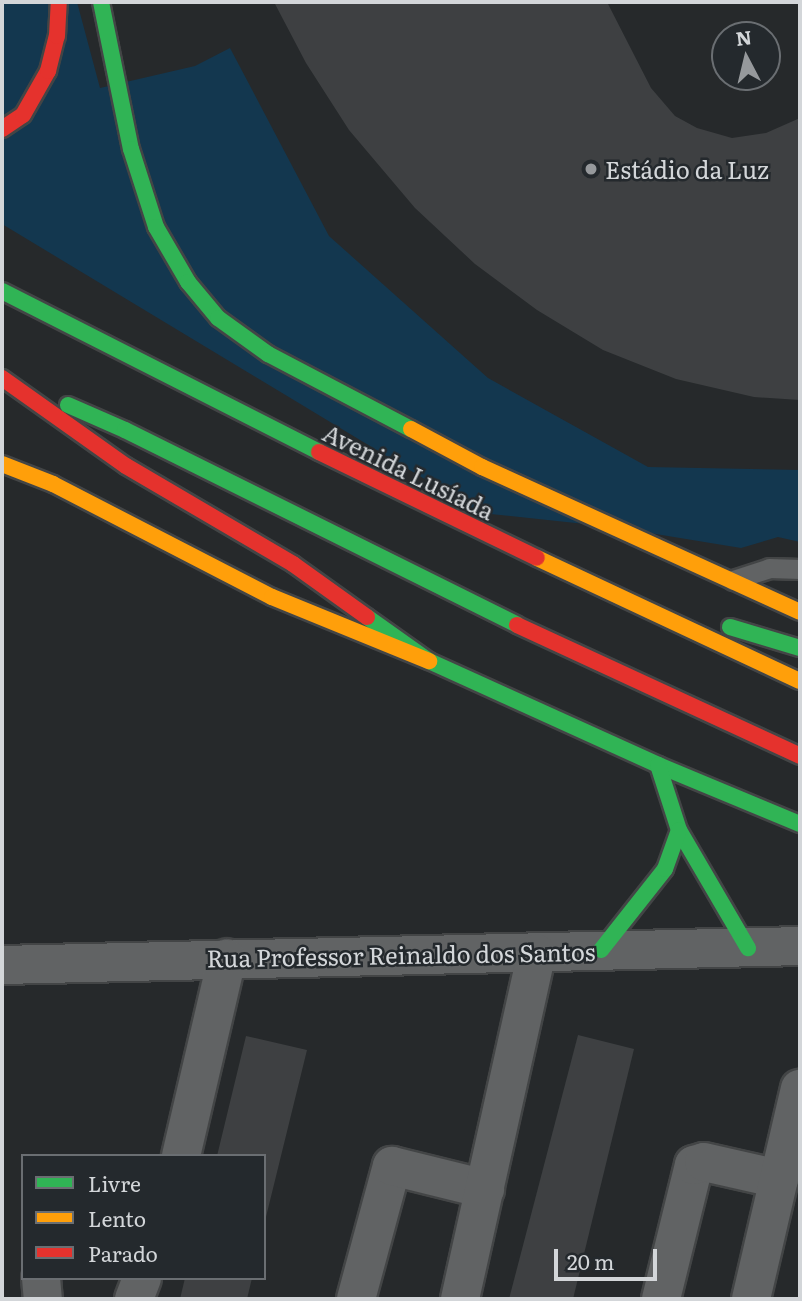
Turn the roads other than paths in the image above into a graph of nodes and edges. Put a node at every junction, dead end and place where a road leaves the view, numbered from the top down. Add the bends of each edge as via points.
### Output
1 (59, 2) edge
2 (101, 2) edge
3 (2, 129) edge
4 (2, 291) edge
5 (2, 377) edge
6 (2, 464) edge
7 (800, 569) edge
8 (730, 581) junction
9 (597, 588) junction
10 (800, 612) edge
11 (800, 648) edge
12 (429, 662) junction
13 (800, 681) edge
14 (800, 756) edge
15 (658, 765) junction
16 (781, 818) junction
17 (800, 824) edge
18 (679, 830) junction
19 (800, 830) edge
20 (800, 946) edge
21 (748, 948) junction
22 (601, 950) junction
23 (537, 953) junction
24 (227, 958) junction
25 (2, 965) edge
26 (800, 1089) edge
27 (181, 1154) edge
28 (779, 1179) junction
29 (485, 1189) junction
30 (41, 1280) edge
31 (141, 1280) edge
32 (43, 1299) edge
33 (134, 1299) edge
34 (356, 1299) edge
35 (460, 1299) edge
36 (662, 1299) edge
37 (751, 1299) edge

1 - 3 main road via 48,71 23,115
2 - 8 main road via 131,149 156,227 188,282 218,318 268,354 482,467
4 - 9 main road, Avenida Lusíada
5 - 12 main road via 126,466 293,564
5 - 14 main road via 125,430 550,641
6 - 12 main road via 53,484 272,597
7 - 8 lane via 769,568
8 - 10 main road
9 - 11 main road
9 - 13 main road, Avenida Lusíada
12 - 15 main road
15 - 16 main road
15 - 18 main road
16 - 17 main road
16 - 19 main road
18 - 21 main road
18 - 22 main road via 665,869
20 - 21 street, Rua Professor Reinaldo dos Santos
21 - 22 street, Rua Professor Reinaldo dos Santos
22 - 23 street, Rua Professor Reinaldo dos Santos
23 - 24 street, Rua Professor Reinaldo dos Santos
23 - 29 street
24 - 25 street, Rua Professor Reinaldo dos Santos
24 - 27 street
26 - 28 street
28 - 36 street via 704,1162 694,1166
28 - 37 street
29 - 34 street via 392,1166
29 - 35 street
30 - 32 street
31 - 33 street

